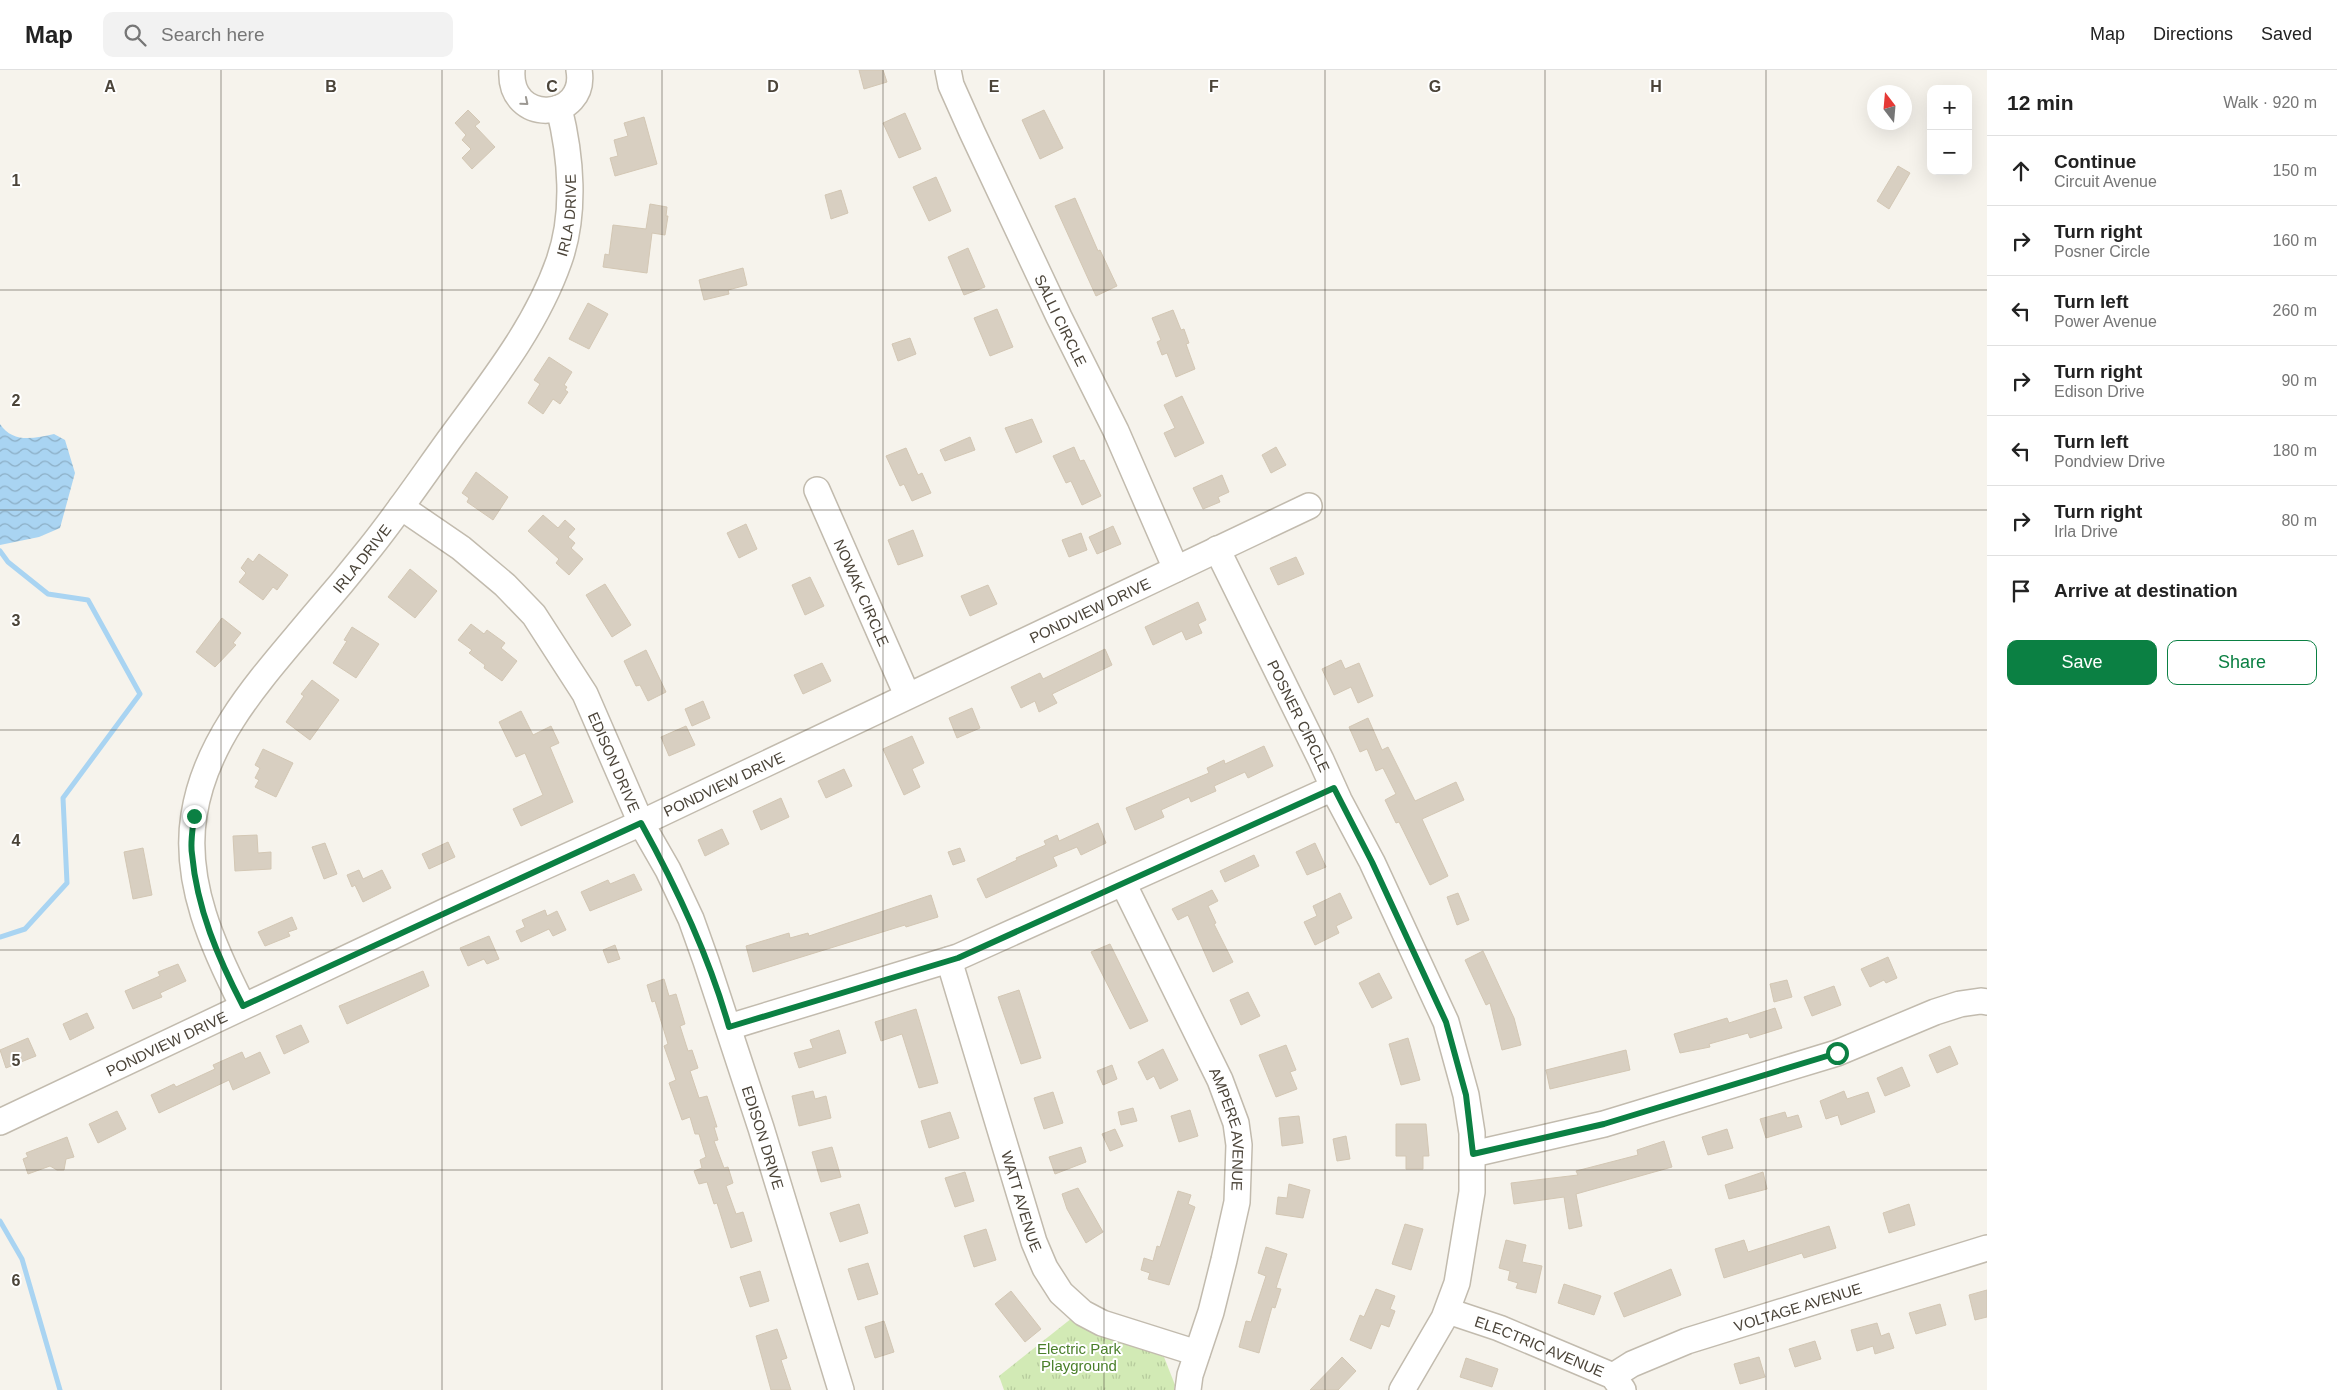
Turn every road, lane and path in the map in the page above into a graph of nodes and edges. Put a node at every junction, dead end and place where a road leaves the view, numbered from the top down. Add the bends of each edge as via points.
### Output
1 (512, 70) edge
2 (580, 70) edge
3 (948, 70) edge
4 (559, 108) junction
5 (817, 490) dead end
6 (1309, 506) dead end
7 (401, 507) junction
8 (1217, 549) junction
9 (1176, 569) junction
10 (907, 695) junction
11 (1334, 788) junction
12 (641, 823) junction
13 (1123, 883) junction
14 (949, 960) junction
15 (1987, 1002) edge
16 (243, 1006) junction
17 (729, 1027) junction
18 (0, 1122) edge
19 (1473, 1154) junction
20 (1987, 1248) edge
21 (1448, 1310) junction
22 (1197, 1353) junction
23 (1618, 1383) edge
24 (841, 1390) edge
25 (1188, 1390) edge
26 (1402, 1390) edge

1 -> 4 street via 514,88 524,103 541,110
2 - 4 street via 577,91
3 - 9 street, SALLI CIRCLE via 951,85 972,132 1116,431
4 - 7 street, IRLA DRIVE via 570,175 567,222 560,260 505,365
5 - 10 street, NOWAK CIRCLE
6 - 8 street, PONDVIEW DRIVE
7 - 12 street, EDISON DRIVE via 461,548 506,585 534,615 585,694
7 - 16 street, IRLA DRIVE via 264,675 226,727 201,787 194,816 191,852 198,895 213,943
8 - 9 street, PONDVIEW DRIVE
8 - 11 street, POSNER CIRCLE
9 - 10 street, PONDVIEW DRIVE
10 - 12 street, PONDVIEW DRIVE
11 - 13 street
11 - 19 street, POSNER CIRCLE via 1446,1022 1466,1095
12 - 16 street, PONDVIEW DRIVE
12 - 17 street, EDISON DRIVE via 691,919
13 - 14 street
13 - 22 street, AMPERE AVENUE via 1202,1040 1236,1124 1239,1145 1237,1202
14 - 17 street
14 - 22 street, WATT AVENUE via 1034,1242 1045,1268 1061,1293 1082,1312 1102,1323
15 - 19 street via 1960,1004 1935,1012 1837,1053 1613,1122
16 - 18 street, PONDVIEW DRIVE
17 - 24 street, EDISON DRIVE
19 - 21 street, POSNER CIRCLE via 1470,1210 1457,1283
20 - 23 street, VOLTAGE AVENUE via 1688,1341 1632,1364
21 - 23 street, ELECTRIC AVENUE via 1499,1328
21 - 26 street, POSNER CIRCLE
22 - 25 street, AMPERE AVENUE

